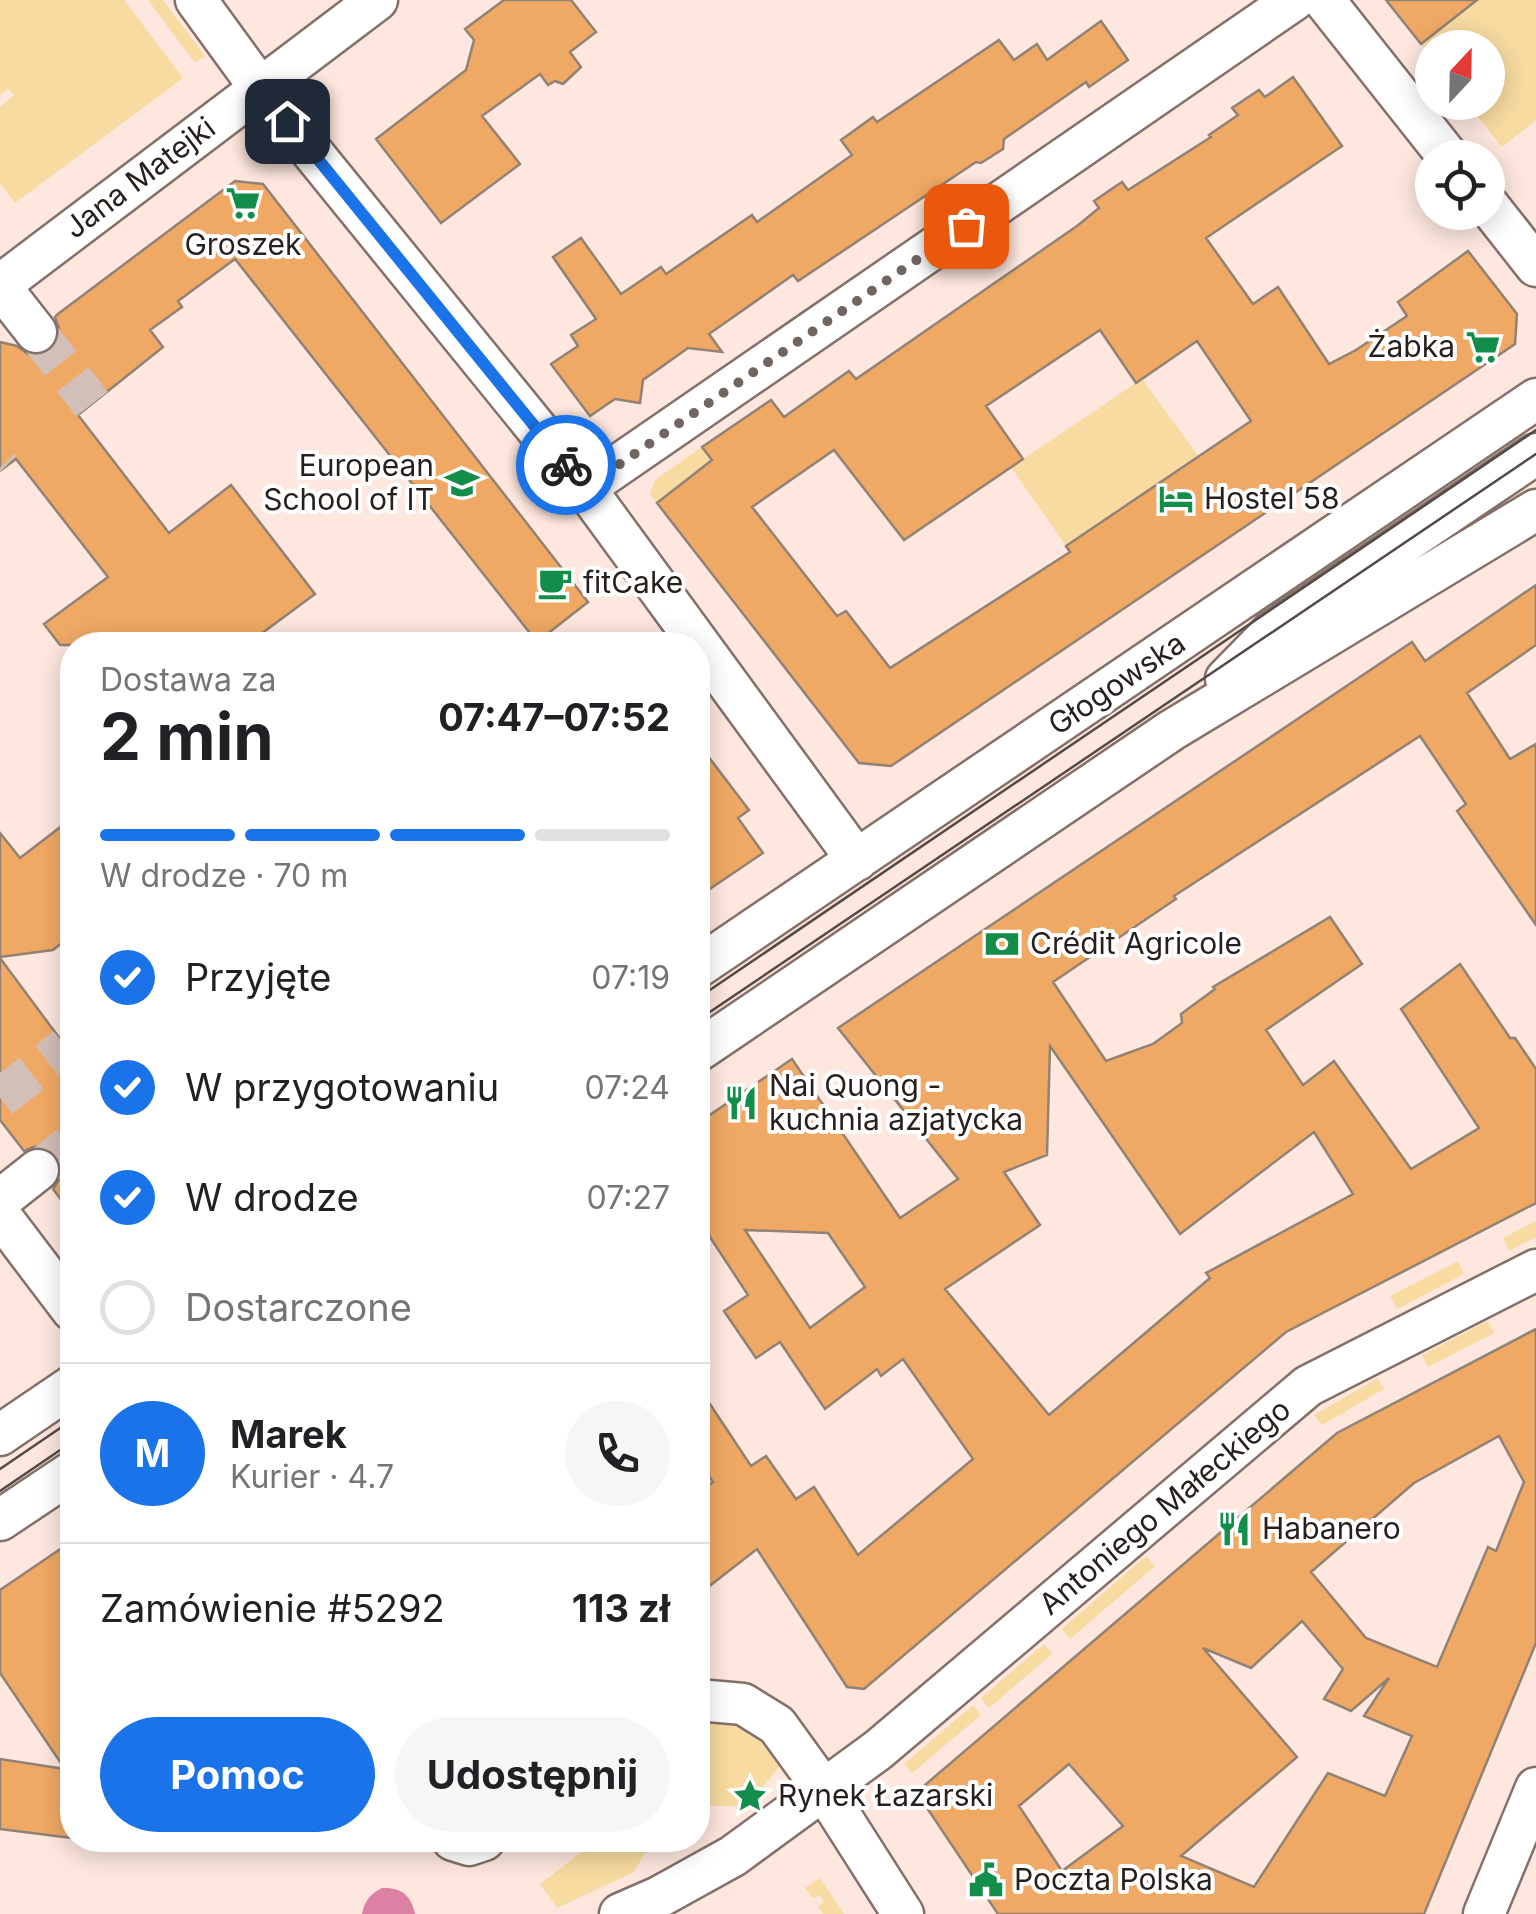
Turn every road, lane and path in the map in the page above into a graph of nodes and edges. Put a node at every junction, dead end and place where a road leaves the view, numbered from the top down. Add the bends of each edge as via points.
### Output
1 (196, 0) edge
2 (377, 0) edge
3 (1294, 0) edge
4 (1324, 0) edge
5 (260, 88) junction
6 (1435, 140) edge
7 (1505, 227) edge
8 (1536, 266) edge
9 (0, 286) edge
10 (36, 332) tunnel mouth
11 (1536, 399) edge
12 (1536, 454) edge
13 (585, 488) junction
14 (1536, 510) edge
15 (690, 632) edge
16 (710, 659) edge
17 (1172, 730) junction
18 (857, 860) junction
19 (710, 960) edge
20 (710, 1043) edge
21 (38, 1170) tunnel mouth
22 (0, 1200) edge
23 (0, 1214) edge
24 (1536, 1270) edge
25 (60, 1294) edge
26 (60, 1394) edge
27 (0, 1435) edge
28 (60, 1480) edge
29 (0, 1520) edge
30 (710, 1701) edge
31 (1536, 1788) edge
32 (824, 1790) junction
33 (620, 1914) edge
34 (903, 1914) edge
35 (1484, 1914) edge

1 - 5 street
2 - 5 street, Jana Matejki
3 - 13 street
4 - 6 street
5 - 9 street, Jana Matejki
5 - 13 street
7 - 8 street
9 - 10 street
11 - 18 street, Głogowska
12 - 17 street via 1271,633
13 - 15 street
14 - 17 street
16 - 18 street
17 - 20 street
18 - 19 street, Głogowska
21 - 22 street
23 - 25 street
24 - 32 street, Antoniego Małeckiego via 1308,1386
26 - 27 street
28 - 29 street
30 - 32 street via 743,1704 778,1725
31 - 35 street
32 - 33 street via 733,1856
32 - 34 street

